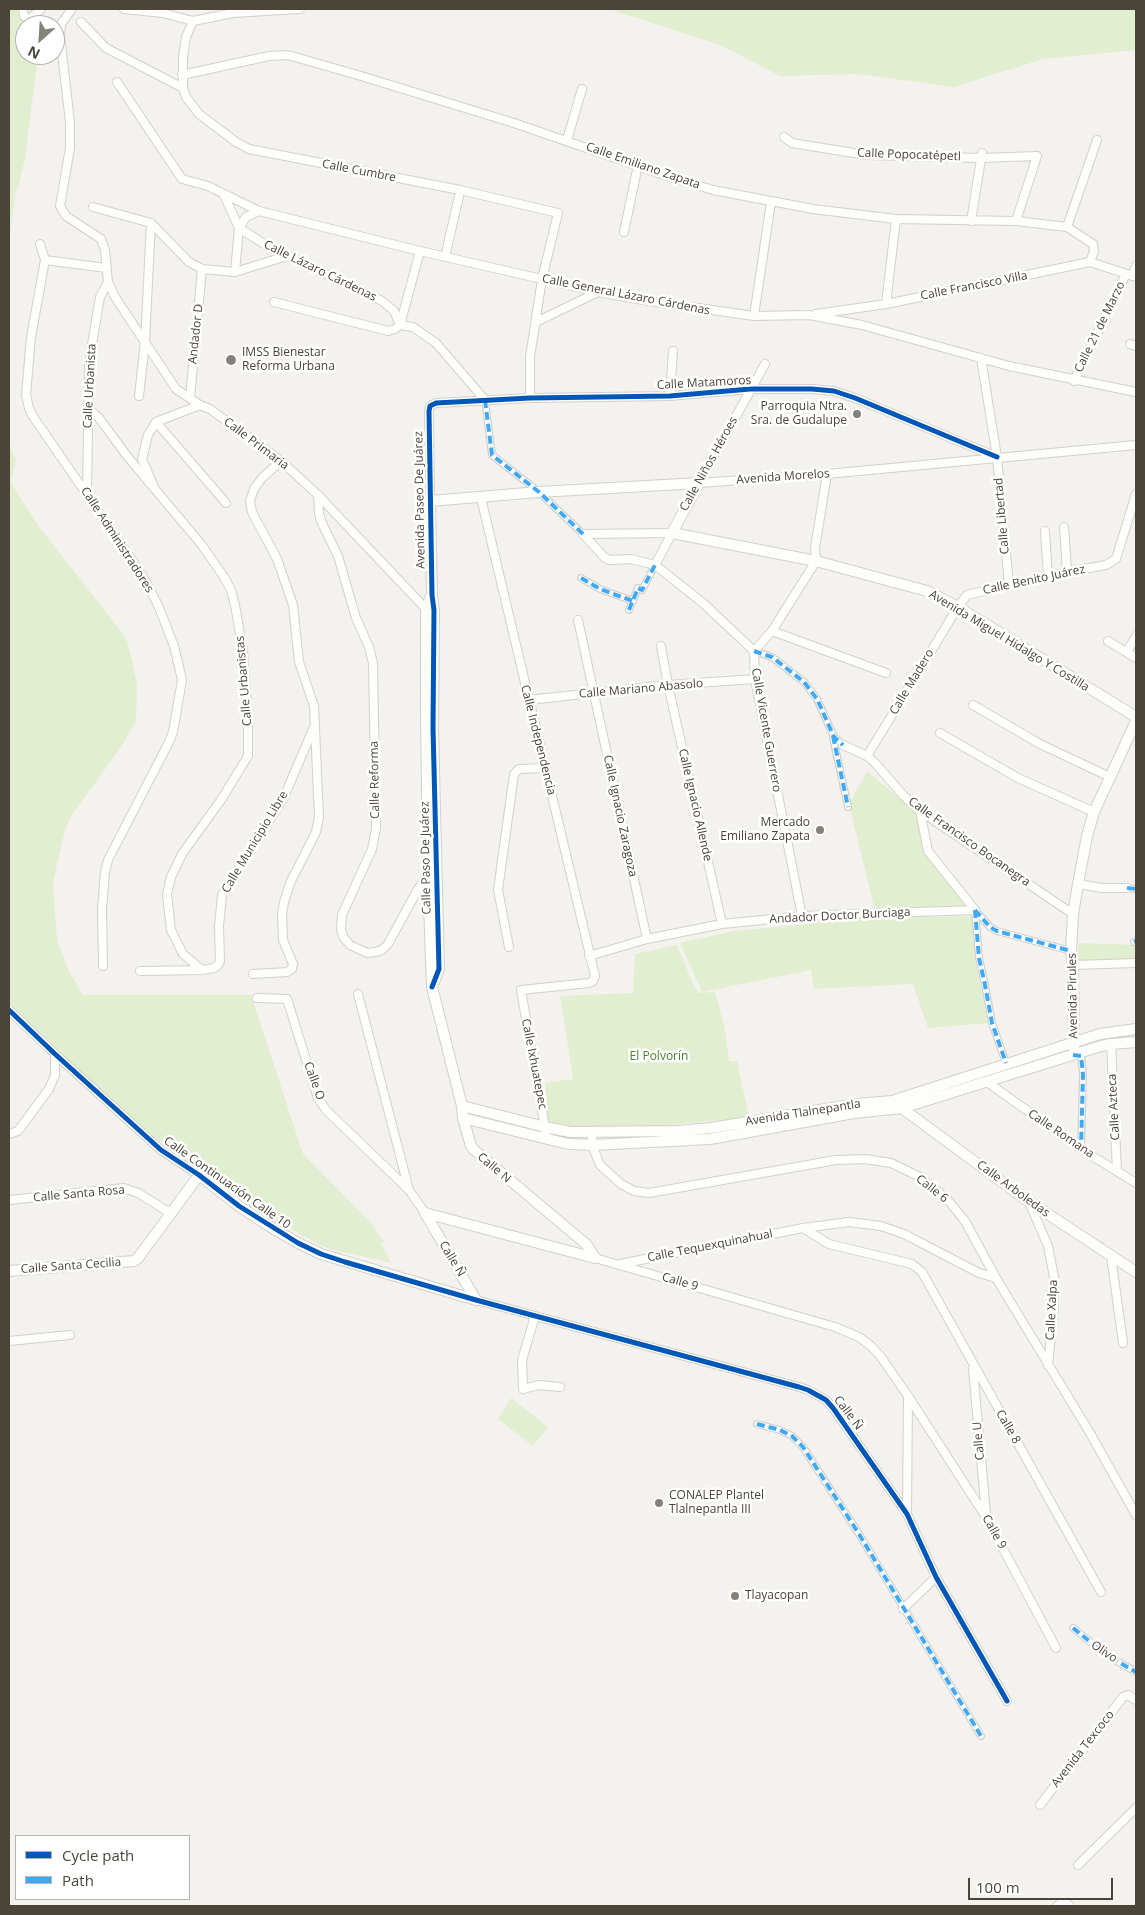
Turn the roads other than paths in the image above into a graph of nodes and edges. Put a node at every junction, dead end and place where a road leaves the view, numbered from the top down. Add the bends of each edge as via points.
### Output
1 (23, 9) edge
2 (41, 9) edge
3 (72, 9) edge
4 (124, 9) edge
5 (300, 9) edge
6 (193, 21) junction
7 (81, 22) dead end
8 (182, 75) junction
9 (117, 82) dead end
10 (183, 88) junction
11 (582, 89) dead end
12 (784, 137) dead end
13 (567, 140) junction
14 (1097, 140) dead end
15 (982, 155) junction
16 (638, 165) junction
17 (224, 195) junction
18 (459, 196) dead end
19 (771, 202) junction
20 (93, 207) dead end
21 (259, 211) junction
22 (896, 219) junction
23 (971, 220) junction
24 (1016, 221) junction
25 (150, 223) junction
26 (1067, 227) junction
27 (239, 228) junction
28 (624, 232) dead end
29 (40, 244) dead end
30 (420, 251) junction
31 (287, 256) junction
32 (445, 257) junction
33 (44, 260) junction
34 (1090, 262) junction
35 (1136, 266) edge
36 (106, 268) junction
37 (202, 269) junction
38 (235, 272) junction
39 (1131, 276) edge
40 (542, 279) junction
41 (108, 282) junction
42 (598, 292) junction
43 (274, 302) dead end
44 (886, 304) junction
45 (809, 315) junction
46 (754, 316) junction
47 (536, 322) junction
48 (400, 325) junction
49 (145, 341) junction
50 (673, 351) dead end
51 (981, 358) junction
52 (765, 364) dead end
53 (1074, 381) junction
54 (750, 390) junction
55 (1136, 392) edge
56 (139, 396) dead end
57 (670, 396) junction
58 (190, 398) junction
59 (530, 398) junction
60 (485, 400) junction
61 (200, 405) junction
62 (430, 406) joint
63 (88, 408) junction
64 (156, 422) junction
65 (1136, 445) edge
66 (997, 457) junction
67 (280, 461) junction
68 (827, 474) junction
69 (699, 483) junction
70 (155, 491) junction
71 (539, 492) junction
72 (87, 493) junction
73 (1136, 494) edge
74 (318, 495) junction
75 (481, 498) junction
76 (430, 501) junction
77 (226, 503) dead end
78 (1064, 527) dead end
79 (1045, 531) dead end
80 (672, 533) junction
81 (583, 534) junction
82 (816, 560) junction
83 (654, 565) junction
84 (1067, 572) junction
85 (1048, 576) junction
86 (581, 578) dead end
87 (1009, 585) junction
88 (633, 601) junction
89 (958, 607) junction
90 (430, 609) junction
91 (629, 610) dead end
92 (578, 620) dead end
93 (772, 631) junction
94 (1136, 636) edge
95 (1108, 641) dead end
96 (661, 646) dead end
97 (754, 651) junction
98 (1127, 652) junction
99 (1136, 658) edge
100 (886, 672) dead end
101 (755, 679) junction
102 (668, 685) junction
103 (593, 692) junction
104 (528, 700) junction
105 (972, 705) dead end
106 (1136, 717) edge
107 (1136, 722) edge
108 (316, 723) junction
109 (430, 729) junction
110 (940, 733) dead end
111 (833, 736) junction
112 (843, 745) joint
113 (866, 756) junction
114 (546, 768) junction
115 (1110, 777) junction
116 (848, 807) dead end
117 (920, 811) junction
118 (1094, 812) junction
119 (428, 877) junction
120 (1078, 884) junction
121 (1127, 888) joint
122 (1136, 889) edge
123 (975, 910) junction
124 (1073, 914) junction
125 (802, 916) junction
126 (722, 924) junction
127 (647, 939) junction
128 (509, 947) dead end
129 (1071, 951) junction
130 (589, 956) junction
131 (1136, 963) edge
132 (1073, 965) junction
133 (103, 966) dead end
134 (202, 970) junction
135 (140, 971) dead end
136 (254, 974) dead end
137 (432, 986) junction
138 (521, 990) joint
139 (358, 994) dead end
140 (256, 998) dead end
141 (9, 1010) edge
142 (1136, 1029) edge
143 (1074, 1042) junction
144 (1136, 1042) edge
145 (1111, 1044) junction
146 (55, 1054) junction
147 (1074, 1055) junction
148 (1006, 1063) junction
149 (987, 1082) junction
150 (892, 1101) junction
151 (462, 1106) junction
152 (902, 1108) junction
153 (463, 1118) junction
154 (546, 1127) junction
155 (592, 1132) junction
156 (9, 1134) edge
157 (547, 1139) junction
158 (592, 1145) junction
159 (1081, 1149) junction
160 (1117, 1171) junction
161 (199, 1175) junction
162 (1136, 1184) edge
163 (409, 1190) junction
164 (9, 1200) edge
165 (1028, 1201) junction
166 (425, 1213) junction
167 (172, 1214) junction
168 (803, 1228) junction
169 (1111, 1256) junction
170 (595, 1258) junction
171 (618, 1264) junction
172 (9, 1271) edge
173 (1136, 1272) edge
174 (996, 1278) junction
175 (476, 1300) junction
176 (535, 1316) junction
177 (70, 1335) dead end
178 (9, 1340) edge
179 (1123, 1343) dead end
180 (973, 1364) junction
181 (1048, 1365) junction
182 (560, 1387) dead end
183 (908, 1396) junction
184 (757, 1424) dead end
185 (907, 1514) junction
186 (1136, 1515) edge
187 (986, 1517) junction
188 (936, 1577) junction
189 (1101, 1592) dead end
190 (903, 1609) junction
191 (1073, 1628) dead end
192 (1056, 1648) dead end
193 (1136, 1672) edge
194 (1134, 1697) edge
195 (1007, 1701) dead end
196 (981, 1736) dead end
197 (1040, 1805) dead end
198 (1136, 1808) edge
199 (1078, 1865) dead end
200 (1059, 1904) edge
201 (1070, 1906) edge

1 - 2 street via 28,20
3 - 36 street, Calle Primaria via 61,24 60,36 70,122 70,148 60,206 66,216 101,239
4 - 6 street via 163,13
5 - 6 street via 233,13
6 - 8 street, Calle Cumbre via 186,37
7 - 10 street via 106,48
8 - 10 street, Calle Cumbre
8 - 13 street, Calle Emiliano Zapata via 269,56 288,55
9 - 17 street, Calle General Lázaro Cárdenas via 182,179 208,186
10 - 40 street, Calle Cumbre via 191,105 200,114 248,149 460,190 558,213
11 - 13 street
12 - 15 street, Calle Popocatépetl via 792,143 866,155
13 - 16 street, Calle Emiliano Zapata
14 - 26 street
15 - 23 street
15 - 24 street, Calle Popocatépetl via 1037,156
16 - 19 street, Calle Emiliano Zapata via 713,190
16 - 28 street
17 - 21 street, Calle General Lázaro Cárdenas
17 - 27 street
18 - 32 street
19 - 22 street, Calle Emiliano Zapata
19 - 46 street
20 - 25 street
21 - 27 street via 246,217
21 - 30 street, Calle General Lázaro Cárdenas
22 - 23 street, Calle Emiliano Zapata
22 - 44 street
23 - 24 street, Calle Emiliano Zapata
24 - 26 street, Calle Emiliano Zapata
25 - 37 street via 189,262
25 - 49 street
26 - 34 street, Calle Emiliano Zapata via 1093,244
27 - 31 street, Calle Lázaro Cárdenas
27 - 38 street
29 - 33 street
30 - 32 street, Calle General Lázaro Cárdenas
30 - 48 street
31 - 38 street
31 - 48 street, Calle Lázaro Cárdenas via 382,301 394,311
32 - 40 street, Calle General Lázaro Cárdenas
33 - 36 street
33 - 72 street, Calle Administradores via 31,337 26,395 32,415
34 - 39 street
34 - 44 street, Calle Francisco Villa
35 - 39 street, Calle 21 de Marzo
36 - 41 street, Calle Primaria
37 - 38 street
37 - 58 street, Andador D
39 - 53 street, Calle 21 de Marzo
40 - 42 street, Calle General Lázaro Cárdenas
40 - 47 street
41 - 49 street, Calle Primaria
41 - 63 street, Calle Urbanista via 100,297 89,362
42 - 46 street, Calle General Lázaro Cárdenas
42 - 47 street
43 - 48 street via 388,331
44 - 45 street, Calle Francisco Villa
45 - 46 street, Calle General Lázaro Cárdenas
45 - 51 street, Calle General Lázaro Cárdenas via 862,325
47 - 59 street via 530,357
48 - 60 street via 413,327 436,343
49 - 56 street
49 - 58 street, Calle Primaria via 176,389
50 - 57 street
51 - 53 street, Calle General Lázaro Cárdenas
51 - 66 street, Calle Libertad
52 - 54 street, Calle Niños Héroes
53 - 55 street, Calle General Lázaro Cárdenas
54 - 57 street, Calle Matamoros
54 - 66 street, Calle Matamoros via 834,391
54 - 69 street, Calle Niños Héroes
57 - 59 street, Calle Matamoros
58 - 61 street, Calle Primaria
59 - 60 street, Calle Matamoros
60 - 62 street, Calle Matamoros
60 - 71 street via 492,456
61 - 64 street
61 - 67 street, Calle Primaria
62 - 76 street, Avenida Paseo De Juárez
63 - 70 street, Calle Urbanistas
63 - 72 street, Calle Urbanista
64 - 70 street via 148,435 142,460
64 - 77 street
65 - 66 street, Avenida Morelos
66 - 68 street, Avenida Morelos
66 - 87 street, Calle Libertad
67 - 74 street, Calle Primaria
67 - 108 street via 262,478 250,501 252,512 277,559 293,605 299,662 314,706
68 - 69 street, Avenida Morelos
68 - 82 street, Calle Vicente Guerrero via 815,548
69 - 71 street, Avenida Morelos
69 - 80 street, Calle Niños Héroes
70 - 134 street, Calle Urbanistas via 201,544 224,577 235,605 243,651 248,756 182,854 167,894 171,930 183,954
71 - 75 street, Avenida Morelos
71 - 81 street
72 - 133 street, Calle Administradores via 158,605 174,646 182,680 170,742 107,866 102,909
73 - 84 street, Calle Benito Juárez via 1116,560
74 - 90 street, Calle Primaria
74 - 119 street, Calle Reforma via 319,513 338,556 372,662 376,828 372,849 342,915 344,938 350,945 367,953 382,950
75 - 76 street, Avenida Morelos
75 - 104 street, Calle Independencia
76 - 90 street, Avenida Paseo De Juárez
78 - 84 street
79 - 85 street
80 - 81 street
80 - 82 street, Avenida Miguel Hidalgo Y Costilla
80 - 83 street, Calle Niños Héroes
81 - 83 street via 609,560 631,559
82 - 89 street, Avenida Miguel Hidalgo Y Costilla via 927,591
82 - 93 street, Calle Vicente Guerrero
83 - 88 street
83 - 97 street via 703,603
84 - 85 street, Calle Benito Juárez
85 - 87 street, Calle Benito Juárez
86 - 88 street
87 - 89 street, Calle Benito Juárez via 967,595
88 - 91 street
89 - 106 street, Avenida Miguel Hidalgo Y Costilla
89 - 113 street, Calle Madero
90 - 109 street, Avenida Paseo De Juárez
92 - 103 street, Calle Ignacio Zaragoza
93 - 97 street, Calle Vicente Guerrero
93 - 100 street
94 - 98 street
95 - 98 street
96 - 102 street, Calle Ignacio Allende
97 - 101 street, Calle Vicente Guerrero
97 - 111 street, Calle Francisco Bocanegra via 772,657 804,682 816,699
98 - 99 street
101 - 102 street, Calle Mariano Abasolo
101 - 125 street, Calle Vicente Guerrero
102 - 103 street, Calle Mariano Abasolo
102 - 126 street, Calle Ignacio Allende
103 - 104 street, Calle Mariano Abasolo
103 - 127 street, Calle Ignacio Zaragoza
104 - 114 street, Calle Independencia
105 - 115 street via 1040,744
107 - 115 street, Avenida Pirules
108 - 134 street, Calle Municipio Libre via 284,797 222,895 220,961 214,968
108 - 136 street via 318,825 291,881 282,914 283,940 292,969
109 - 119 street, Calle Paso De Juárez
109 - 137 street, Calle Paso De Juárez via 438,969
110 - 118 street via 1018,778
111 - 112 street, Calle Francisco Bocanegra
111 - 116 street
112 - 113 street, Calle Francisco Bocanegra
113 - 117 street, Calle Francisco Bocanegra
114 - 128 street via 519,769 514,774 498,890
114 - 130 street, Calle Independencia
115 - 118 street, Avenida Pirules
117 - 123 street via 928,851
117 - 124 street, Calle Francisco Bocanegra
118 - 120 street, Avenida Pirules
119 - 137 street, Calle Paso De Juárez
120 - 121 street
120 - 124 street, Avenida Pirules
121 - 122 street
123 - 125 street, Andador Doctor Burciaga
123 - 129 street via 997,931
123 - 148 street via 979,958 992,1023
124 - 129 street, Avenida Pirules
125 - 126 street, Andador Doctor Burciaga
126 - 127 street, Andador Doctor Burciaga
127 - 130 street, Andador Doctor Burciaga
129 - 132 street, Avenida Pirules
130 - 138 street, Calle Independencia via 595,976 593,981
131 - 132 street
132 - 143 street, Avenida Pirules
134 - 135 street
137 - 151 street, Calle N
138 - 154 street, Calle Ixhuatepec
139 - 163 street, Calle Ñ
140 - 163 street, Calle O via 287,999 318,1098 326,1110
141 - 146 street, Calle Continuación Calle 10
142 - 143 street, Avenida Tlalnepantla
143 - 147 street, Avenida Pirules
143 - 148 street, Avenida Tlalnepantla
144 - 145 street, Avenida Tlalnepantla
145 - 147 street, Avenida Tlalnepantla
145 - 160 street, Calle Azteca
146 - 156 street via 55,1075 49,1089 18,1131
146 - 161 street, Calle Continuación Calle 10 via 161,1150
147 - 149 street, Avenida Tlalnepantla
147 - 159 street via 1081,1056 1083,1074
148 - 150 street, Avenida Tlalnepantla
149 - 152 street, Avenida Tlalnepantla
149 - 159 street, Calle Romana
150 - 152 street, Calle Arboledas
150 - 155 street, Avenida Tlalnepantla via 711,1128
151 - 153 street, Calle N
151 - 154 street, Avenida Tlalnepantla
152 - 158 street, Avenida Tlalnepantla via 854,1113 710,1139
152 - 165 street, Calle Arboledas
153 - 157 street, Avenida Tlalnepantla
153 - 170 street, Calle N via 473,1150 586,1244
154 - 155 street, Avenida Tlalnepantla
154 - 157 street, Calle Ixhuatepec
155 - 158 street, Calle 6
157 - 158 street, Avenida Tlalnepantla
158 - 174 street, Calle 6 via 600,1165 621,1184 634,1191 649,1193 836,1160 864,1159 891,1163 922,1178 947,1199 965,1221
159 - 160 street, Calle Romana
160 - 162 street, Calle Romana
161 - 167 street
161 - 175 street, Calle Continuación Calle 10 via 269,1226 321,1254
163 - 166 street, Calle Ñ
164 - 167 street, Calle Santa Rosa via 124,1188 138,1192
165 - 169 street, Calle Arboledas
165 - 181 street, Calle Xalpa via 1048,1246 1054,1276
166 - 170 street, Calle 9
166 - 175 street, Calle Ñ
167 - 172 street, Calle Santa Cecilia via 134,1261
168 - 171 street, Calle Tequexquinahual
168 - 174 street, Calle Tequexquinahual via 849,1222 881,1226
168 - 180 street, Calle 8 via 829,1244 912,1264 922,1272
169 - 173 street, Calle Arboledas
169 - 179 street
170 - 171 street, Calle 9
171 - 183 street, Calle 9 via 847,1331 872,1346
174 - 181 street, Calle 6
175 - 176 street, Calle Ñ
176 - 182 street via 522,1360 523,1390 538,1385
176 - 185 street, Calle Ñ via 818,1394 833,1408
177 - 178 street
180 - 187 street, Calle U
180 - 189 street, Calle 8
181 - 186 street, Calle 6
183 - 185 street
183 - 187 street, Calle 9
184 - 190 street via 792,1436 803,1447
185 - 188 street, Calle Ñ
187 - 192 street, Calle 9
188 - 190 street
188 - 195 street, Calle Ñ
190 - 196 street
191 - 193 street, Olivo via 1108,1656
194 - 197 street, Avenida Texcoco via 1123,1697
198 - 199 street
200 - 201 street

